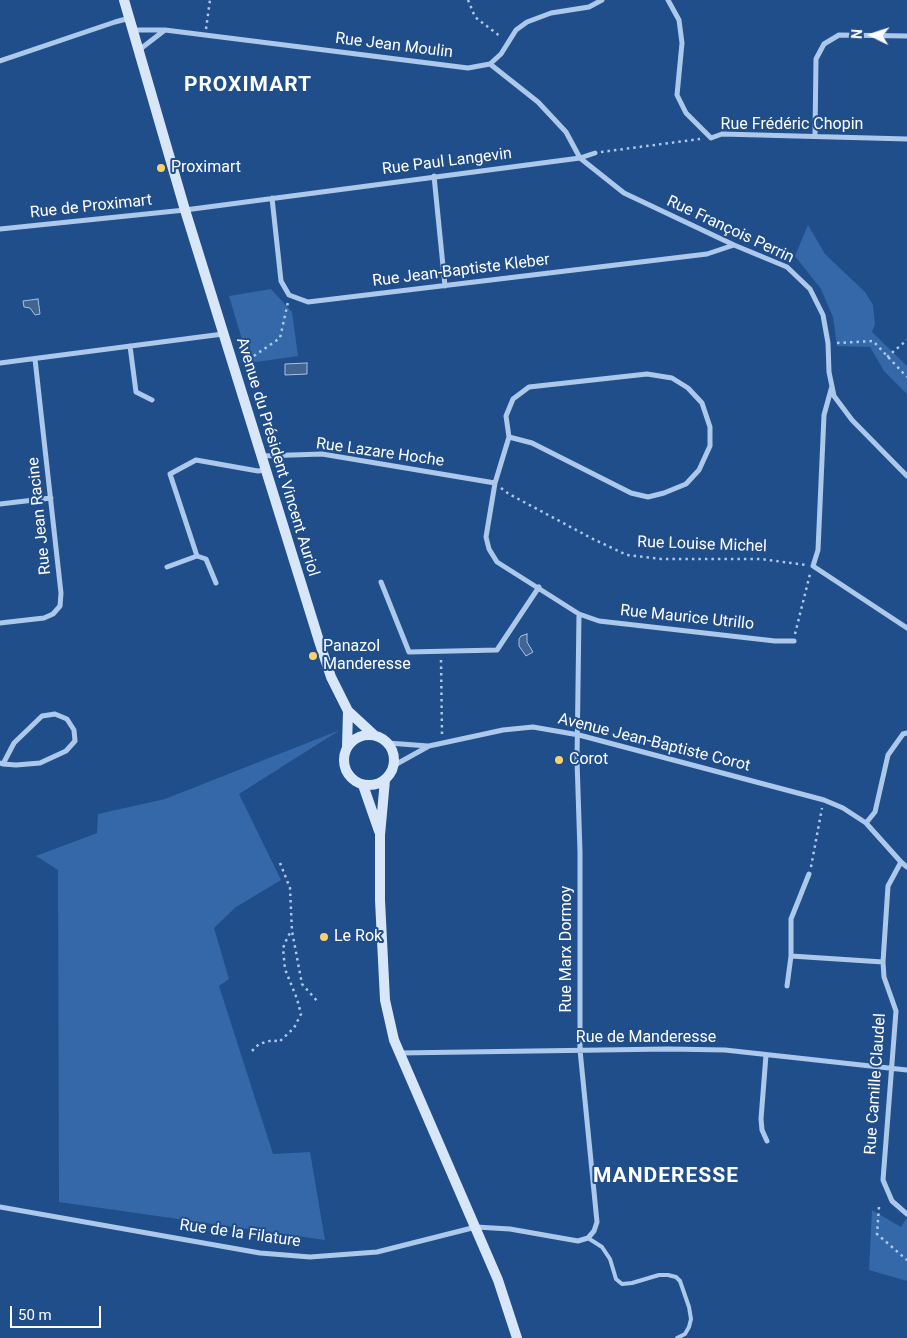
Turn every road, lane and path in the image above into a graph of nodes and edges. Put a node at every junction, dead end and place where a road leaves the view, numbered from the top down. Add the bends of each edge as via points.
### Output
1 (124, 0) edge
2 (210, 0) edge
3 (468, 0) edge
4 (602, 0) edge
5 (668, 0) edge
6 (130, 18) junction
7 (133, 30) junction
8 (165, 30) junction
9 (206, 35) junction
10 (907, 36) edge
11 (508, 43) junction
12 (139, 50) junction
13 (0, 61) edge
14 (490, 64) junction
15 (815, 136) junction
16 (711, 138) junction
17 (907, 139) edge
18 (595, 153) joint
19 (580, 158) junction
20 (434, 176) junction
21 (272, 198) junction
22 (185, 210) junction
23 (0, 229) edge
24 (734, 245) junction
25 (445, 286) junction
26 (290, 295) junction
27 (223, 334) junction
28 (907, 340) edge
29 (828, 344) junction
30 (130, 346) junction
31 (887, 357) junction
32 (35, 359) junction
33 (0, 363) edge
34 (232, 364) junction
35 (907, 377) edge
36 (832, 386) junction
37 (152, 400) dead end
38 (509, 437) junction
39 (261, 456) junction
40 (265, 470) junction
41 (907, 476) edge
42 (495, 483) junction
43 (51, 498) junction
44 (0, 504) edge
45 (197, 556) junction
46 (813, 566) junction
47 (167, 567) dead end
48 (381, 582) dead end
49 (216, 583) dead end
50 (539, 588) junction
51 (579, 614) junction
52 (0, 623) edge
53 (907, 628) edge
54 (794, 641) joint
55 (441, 651) junction
56 (348, 710) junction
57 (907, 733) edge
58 (374, 735) junction
59 (579, 735) junction
60 (443, 743) junction
61 (388, 744) junction
62 (429, 746) junction
63 (347, 747) junction
64 (1, 764) edge
65 (393, 766) junction
66 (385, 780) junction
67 (363, 785) junction
68 (824, 800) junction
69 (866, 823) junction
70 (380, 835) junction
71 (901, 862) junction
72 (280, 863) dead end
73 (907, 866) edge
74 (809, 874) joint
75 (292, 931) junction
76 (792, 956) junction
77 (883, 962) junction
78 (787, 986) dead end
79 (318, 1002) dead end
80 (580, 1050) junction
81 (252, 1051) dead end
82 (399, 1053) junction
83 (766, 1054) junction
84 (891, 1068) junction
85 (907, 1070) edge
86 (767, 1141) dead end
87 (0, 1207) edge
88 (879, 1207) dead end
89 (907, 1214) edge
90 (476, 1226) junction
91 (588, 1238) junction
92 (907, 1260) edge
93 (517, 1338) edge
94 (677, 1338) edge

1 - 6 street, Avenue du Président Vincent Auriol
2 - 9 path
3 - 11 path via 475,17
4 - 11 street via 588,7 551,13 527,22 516,30
5 - 16 street, Rue Frédéric Chopin via 679,20 682,43 677,95 686,113
6 - 7 street, Avenue du Président Vincent Auriol
6 - 13 street
7 - 8 street, Rue Jean Moulin
7 - 12 street, Avenue du Président Vincent Auriol
8 - 9 street, Rue Jean Moulin
8 - 12 street
9 - 14 street, Rue Jean Moulin via 468,68
10 - 15 street via 839,35 824,44 816,59
11 - 14 street
12 - 22 street, Avenue du Président Vincent Auriol
14 - 19 street via 538,102 566,132
15 - 16 street, Rue Frédéric Chopin via 722,134
15 - 17 street, Rue Frédéric Chopin
16 - 18 path
18 - 19 street, Rue Paul Langevin
19 - 20 street, Rue Paul Langevin
19 - 24 street, Rue François Perrin via 624,193
20 - 21 street, Rue Paul Langevin
20 - 25 street
21 - 22 street, Rue Paul Langevin
21 - 26 street via 282,281
22 - 23 street, Rue de Proximart
22 - 27 street, Avenue du Président Vincent Auriol
24 - 25 street, Rue Jean-Baptiste Kleber via 707,254
24 - 29 street, Rue François Perrin via 787,267 810,288 823,315
25 - 26 street, Rue Jean-Baptiste Kleber via 308,302
26 - 34 path via 280,338 251,358
27 - 30 street
27 - 34 street, Avenue du Président Vincent Auriol
28 - 31 path
29 - 31 path via 873,342
29 - 36 street, Rue François Perrin
30 - 32 street
30 - 37 street via 136,392
31 - 35 path
32 - 33 street
32 - 43 street, Rue Jean Racine
34 - 39 street, Avenue du Président Vincent Auriol
36 - 41 street, Rue François Perrin via 834,396 852,420
36 - 46 street via 824,415 818,550
38 - 38 street via 532,443 631,493 648,497 686,484 699,470 710,446 710,427 702,403 688,388 672,378 647,374 529,387 513,399 506,416
38 - 42 street, Rue Maurice Utrillo
39 - 40 street, Avenue du Président Vincent Auriol
39 - 42 street, Rue Lazare Hoche via 322,454
40 - 45 street via 196,460 170,474
40 - 56 street, Avenue du Président Vincent Auriol via 331,676
42 - 46 path, Rue Louise Michel via 509,494 627,555 661,559 761,559
42 - 50 street, Rue Maurice Utrillo via 486,537 489,549 497,562
43 - 44 street
43 - 52 street, Rue Jean Racine via 62,593 60,606 44,618
45 - 47 street
45 - 49 street via 206,559
46 - 53 street
46 - 54 path
48 - 55 street via 409,652
50 - 51 street, Rue Maurice Utrillo
50 - 55 street via 497,650
51 - 54 street, Rue Maurice Utrillo via 599,621
51 - 59 street, Rue Marx Dormoy
55 - 60 path
56 - 58 street, Avenue du Président Vincent Auriol
56 - 63 street, Avenue du Président Vincent Auriol
57 - 69 street via 888,755 874,812
58 - 61 street
58 - 63 street via 358,737
59 - 60 street, Avenue Jean-Baptiste Corot via 533,728 503,730
59 - 68 street, Avenue Jean-Baptiste Corot
59 - 80 street, Rue Marx Dormoy
60 - 62 street, Avenue Jean-Baptiste Corot
61 - 62 street, Avenue Jean-Baptiste Corot
61 - 65 street via 394,758
62 - 65 street, Avenue Jean-Baptiste Corot
63 - 67 street via 344,767 349,777
64 - 64 street via 40,763 66,751 75,741 74,730 67,719 55,714 42,716 14,743
65 - 66 street
66 - 67 street
66 - 70 street
67 - 70 street
68 - 69 street, Avenue Jean-Baptiste Corot
68 - 74 path
69 - 71 street, Avenue Jean-Baptiste Corot
70 - 82 street via 385,1000
71 - 73 street, Avenue Jean-Baptiste Corot
71 - 77 street, Rue Camille Claudel via 888,886
72 - 75 path via 290,888
74 - 76 street via 791,919
75 - 79 path via 302,984
75 - 81 path via 283,948 286,969 301,1014 294,1028 279,1042 273,1040 258,1044
76 - 77 street
76 - 78 street
77 - 84 street, Rue Camille Claudel via 884,977 896,1011
80 - 82 street, Rue de Manderesse
80 - 83 street, Rue de Manderesse via 725,1050
80 - 91 street, Rue Marx Dormoy via 596,1222
82 - 90 street
83 - 84 street, Rue de Manderesse
83 - 86 street via 761,1119
84 - 85 street, Rue de Manderesse
84 - 89 street, Rue Camille Claudel via 883,1180 892,1202
87 - 90 street, Rue de la Filature via 260,1253 310,1257 377,1252
88 - 92 path via 877,1234
90 - 91 street, Rue de la Filature via 571,1240
90 - 93 street
91 - 94 lane via 602,1247 610,1259 616,1279 622,1284 659,1275 676,1277 691,1319 685,1334

